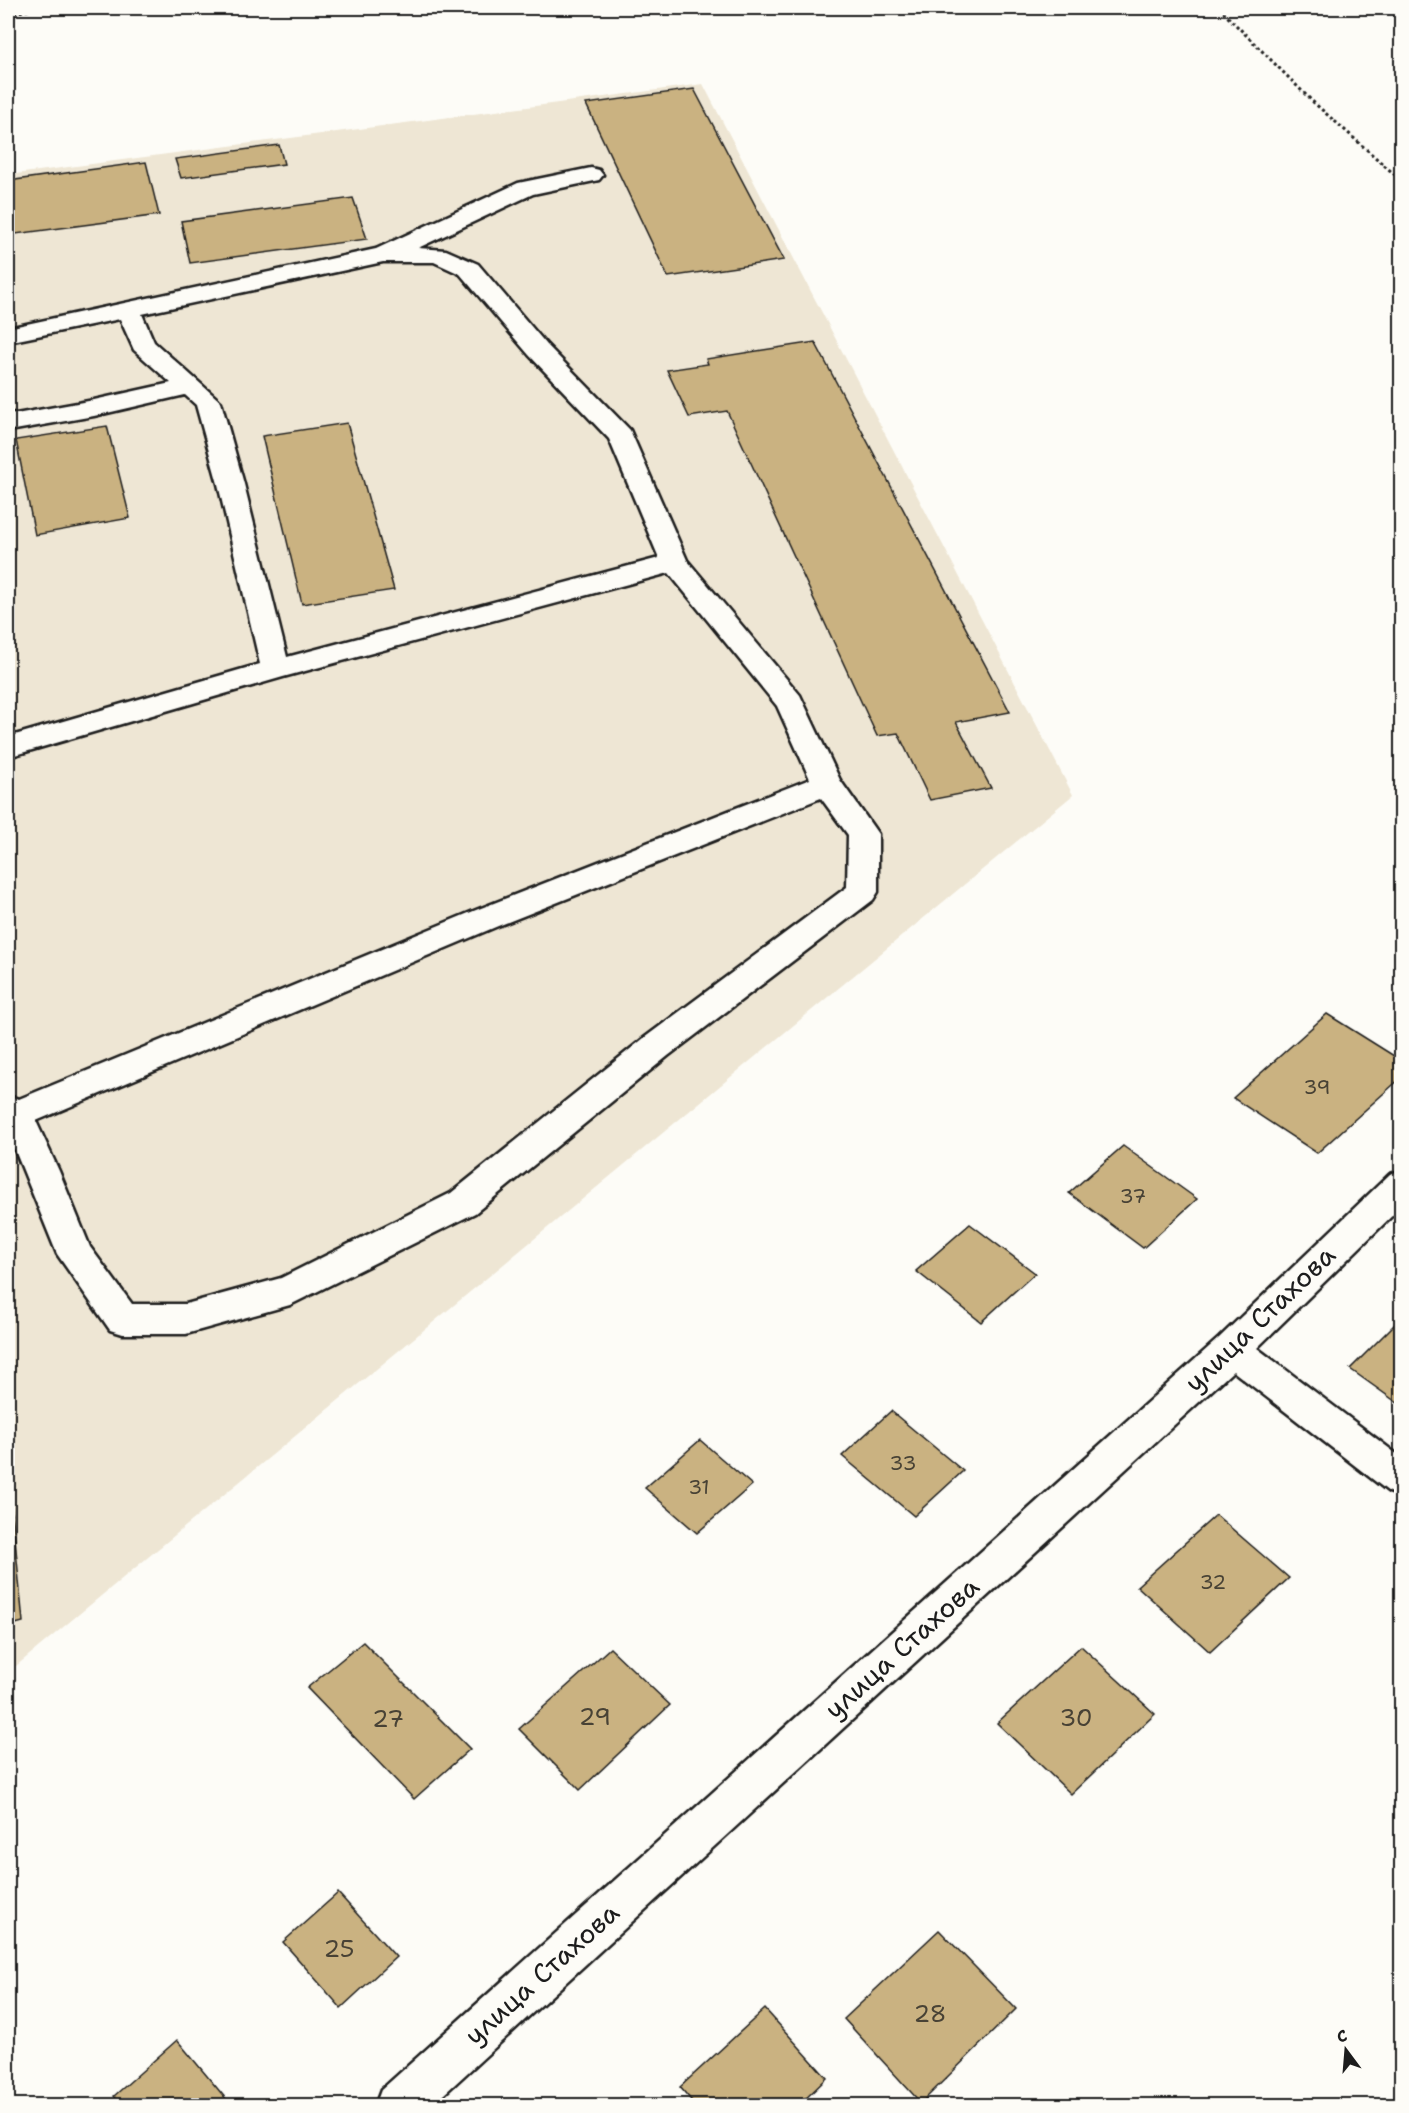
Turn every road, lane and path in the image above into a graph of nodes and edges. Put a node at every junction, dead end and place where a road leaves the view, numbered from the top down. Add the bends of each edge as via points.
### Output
1 (38, 8) edge
2 (1219, 8) edge
3 (8, 14) edge
4 (591, 175) dead end
5 (1401, 181) edge
6 (383, 255) junction
7 (128, 309) junction
8 (8, 335) edge
9 (190, 386) junction
10 (8, 420) edge
11 (675, 563) junction
12 (276, 669) junction
13 (8, 747) edge
14 (827, 784) junction
15 (12, 1112) edge
16 (1401, 1184) edge
17 (1232, 1349) junction
18 (1401, 1480) edge
19 (397, 2106) edge

1 - 3 path
2 - 5 path
4 - 6 street via 526,188
6 - 7 street
6 - 11 street via 438,255 469,269 538,350 621,436
7 - 8 street
7 - 9 street via 143,345
9 - 10 street via 94,408
9 - 12 street via 208,402
11 - 12 street
11 - 14 street via 790,702
12 - 13 street
14 - 15 street
14 - 15 street via 863,834 862,892 656,1047 463,1203 290,1290 186,1319 123,1319 75,1254 42,1171
16 - 17 street, улица Стахова
17 - 18 street
17 - 19 street, улица Стахова

